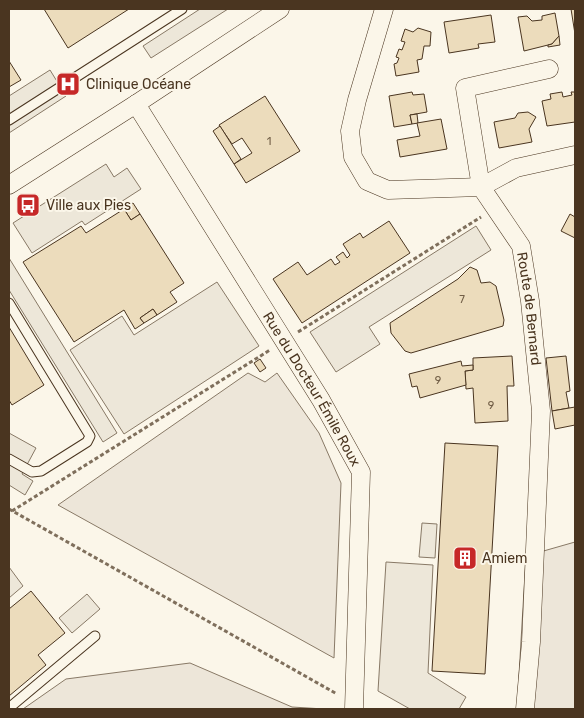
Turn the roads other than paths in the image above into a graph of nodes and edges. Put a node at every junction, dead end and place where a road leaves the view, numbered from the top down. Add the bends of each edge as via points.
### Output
1 (182, 9) edge
2 (280, 9) edge
3 (384, 9) edge
4 (550, 70) dead end
5 (136, 104) junction
6 (9, 120) edge
7 (575, 155) edge
8 (9, 184) edge
9 (481, 187) junction
10 (9, 303) edge
11 (9, 459) edge
12 (95, 636) dead end
13 (354, 707) edge
14 (9, 708) edge
15 (525, 709) edge

1 - 6 lane
2 - 5 street
3 - 9 street via 350,131 353,157 367,181 388,190
4 - 9 street via 465,88
5 - 8 street
5 - 13 street, Rue du Docteur Émile Roux via 321,400 361,472
7 - 9 street via 516,168
9 - 15 street, Route de Bernard via 521,246 541,411
10 - 11 lane via 90,436 87,442 42,471 32,472
12 - 14 lane

